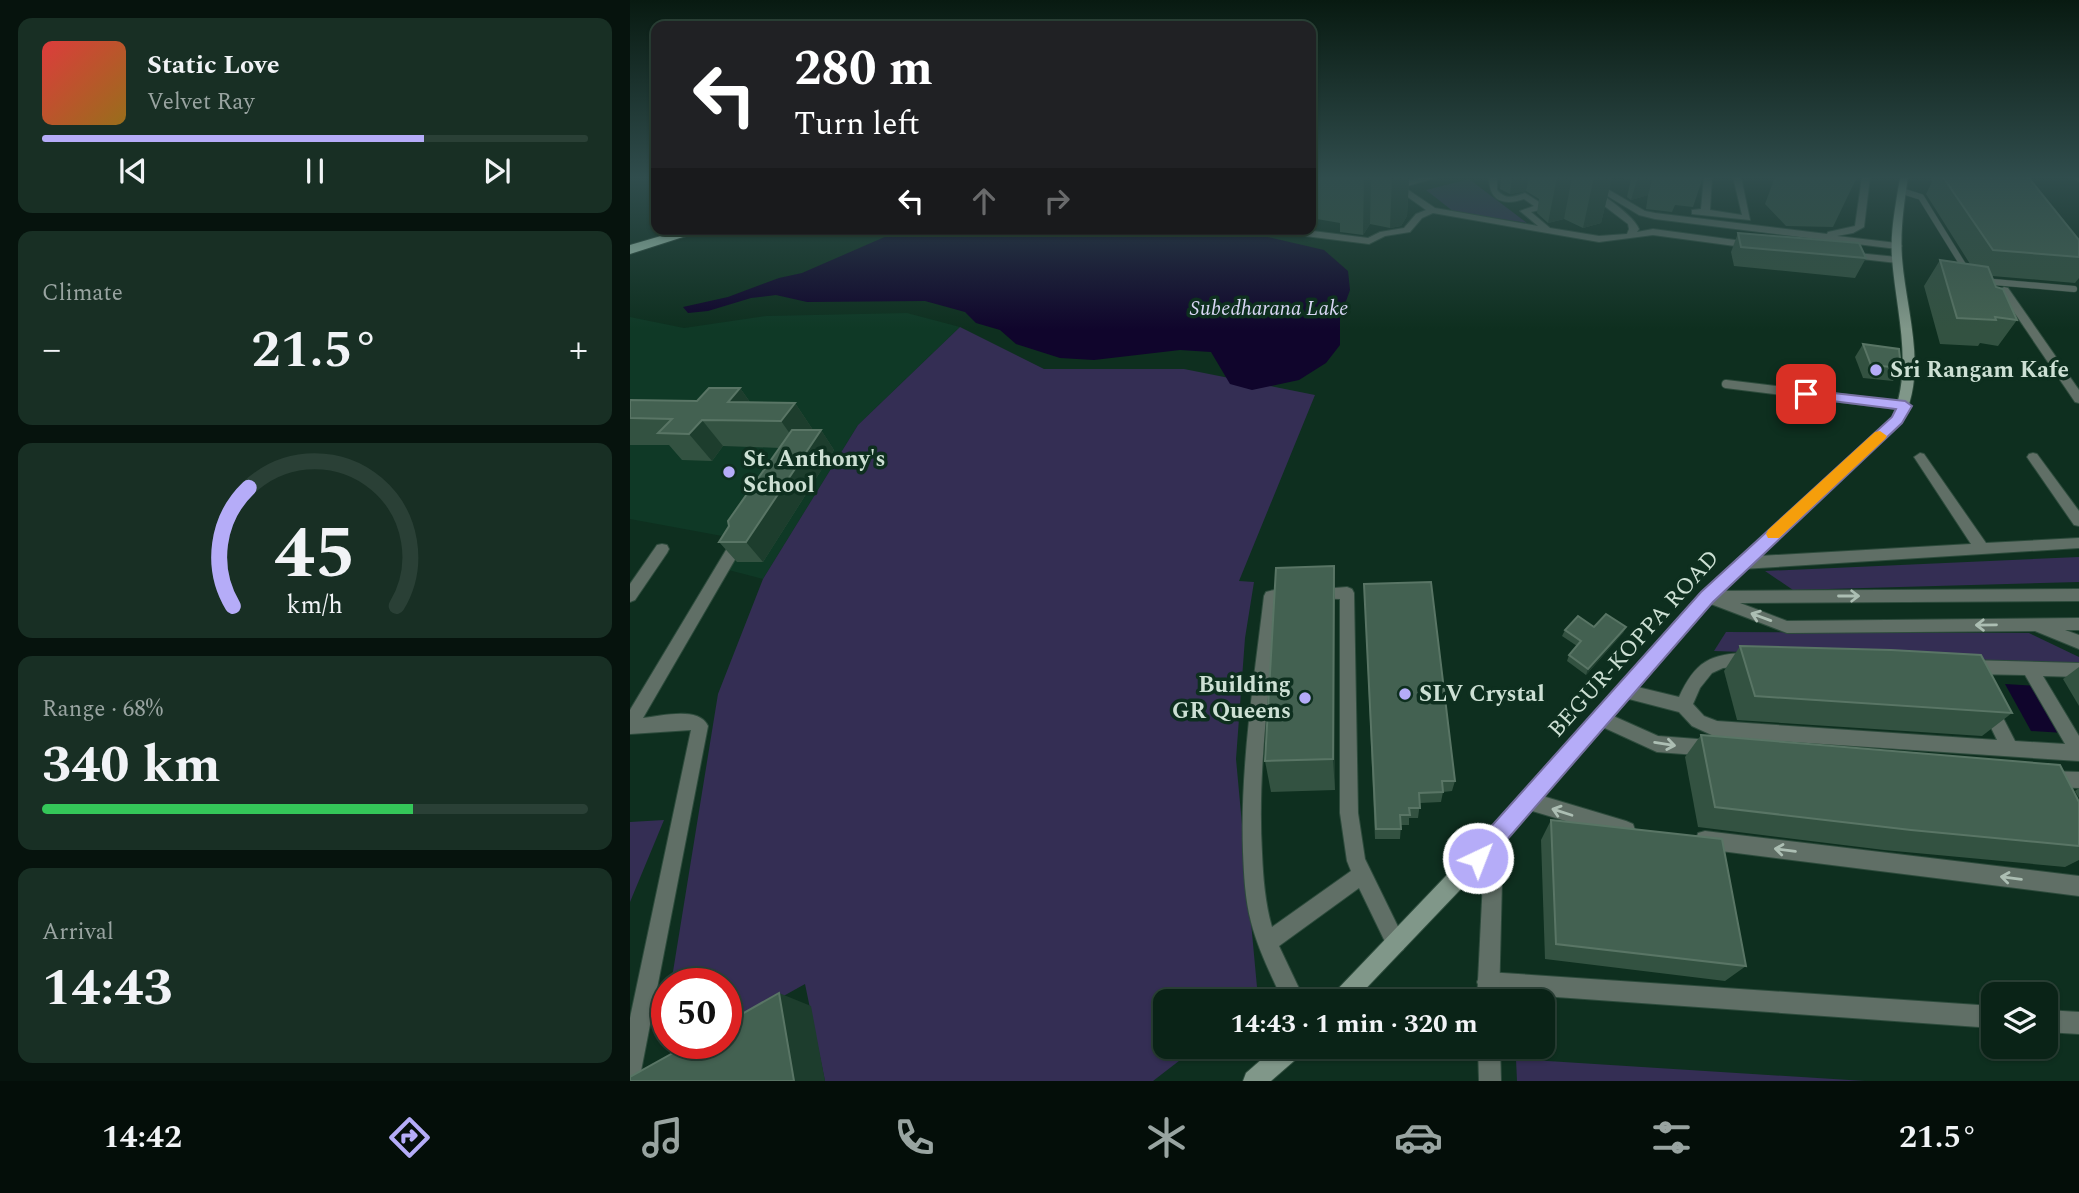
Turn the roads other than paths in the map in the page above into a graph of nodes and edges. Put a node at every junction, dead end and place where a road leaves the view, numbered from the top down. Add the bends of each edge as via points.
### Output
1 (1409, 227) edge
2 (1535, 227) edge
3 (1547, 227) edge
4 (1633, 227) edge
5 (1654, 227) edge
6 (1729, 227) edge
7 (1738, 227) edge
8 (1776, 227) edge
9 (1858, 227) edge
10 (1899, 227) edge
11 (1940, 227) edge
12 (651, 230) edge
13 (1550, 230) junction
14 (1653, 232) junction
15 (1316, 234) edge
16 (681, 235) edge
17 (630, 236) edge
18 (1631, 236) junction
19 (1731, 243) junction
20 (1759, 246) edge
21 (630, 250) edge
22 (1897, 253) junction
23 (1842, 254) edge
24 (2074, 289) dead end
25 (2004, 290) edge
26 (1726, 384) dead end
27 (2079, 399) edge
28 (1905, 406) junction
29 (1920, 457) dead end
30 (2033, 457) dead end
31 (2079, 521) edge
32 (2079, 543) edge
33 (737, 544) edge
34 (662, 549) dead end
35 (1983, 550) junction
36 (1742, 563) junction
37 (2079, 595) edge
38 (630, 596) edge
39 (1707, 597) junction
40 (2029, 624) junction
41 (2079, 624) edge
42 (2079, 642) edge
43 (1769, 660) edge
44 (2030, 669) junction
45 (2079, 670) edge
46 (1625, 691) junction
47 (1684, 706) junction
48 (1602, 719) junction
49 (630, 726) edge
50 (2010, 748) junction
51 (1725, 750) edge
52 (2079, 752) edge
53 (2027, 777) edge
54 (2079, 780) edge
55 (1529, 801) junction
56 (1644, 832) edge
57 (1685, 838) edge
58 (1494, 841) junction
59 (1362, 874) junction
60 (2079, 886) edge
61 (1268, 942) junction
62 (1396, 943) junction
63 (1289, 989) edge
64 (1352, 989) edge
65 (1488, 989) edge
66 (1555, 995) edge
67 (1981, 1016) edge
68 (2058, 1022) edge
69 (2079, 1023) edge
70 (1279, 1059) edge
71 (1489, 1059) edge
72 (630, 1071) edge
73 (1254, 1081) edge
74 (1490, 1081) edge

1 - 15 street via 1369,241
2 - 13 street
3 - 13 street
4 - 18 street
5 - 14 street
6 - 19 street
7 - 22 street
8 - 9 street via 1818,234
10 - 22 main road
11 - 24 lane via 1973,281
12 - 17 highway
13 - 18 street via 1599,239
14 - 18 street
14 - 19 street
16 - 21 highway
19 - 20 street
22 - 23 street
22 - 28 main road via 1908,367
25 - 27 street
26 - 28 lane
28 - 36 main road, BEGUR-KOPPA ROAD via 1897,420
29 - 35 street
30 - 31 street
32 - 35 street
33 - 49 street
34 - 38 street
35 - 36 street
36 - 39 main road, BEGUR-KOPPA ROAD
39 -> 37 street
40 -> 39 street via 1787,627
39 - 46 main road, BEGUR-KOPPA ROAD
40 - 41 street
40 - 42 street
43 - 47 street via 1718,661 1702,670
44 - 45 street
44 - 50 street via 1970,676
44 - 52 street
46 - 47 street
46 - 48 main road, BEGUR-KOPPA ROAD
47 - 50 street via 1698,721 1716,729
48 -> 51 street via 1657,744
48 - 55 main road, BEGUR-KOPPA ROAD
49 - 72 street via 693,722 701,726
50 - 52 street
53 - 54 street
56 -> 55 street via 1616,829
55 - 58 main road, BEGUR-KOPPA ROAD
60 -> 57 street
58 - 62 main road, BEGUR-KOPPA ROAD
58 - 65 street
59 - 61 street
59 - 61 street via 1349,813 1347,593 1271,596 1252,807 1259,913
59 - 62 street
61 - 63 street
62 - 64 main road, BEGUR-KOPPA ROAD
66 - 67 street
68 - 69 street
70 - 73 main road
71 - 74 street

